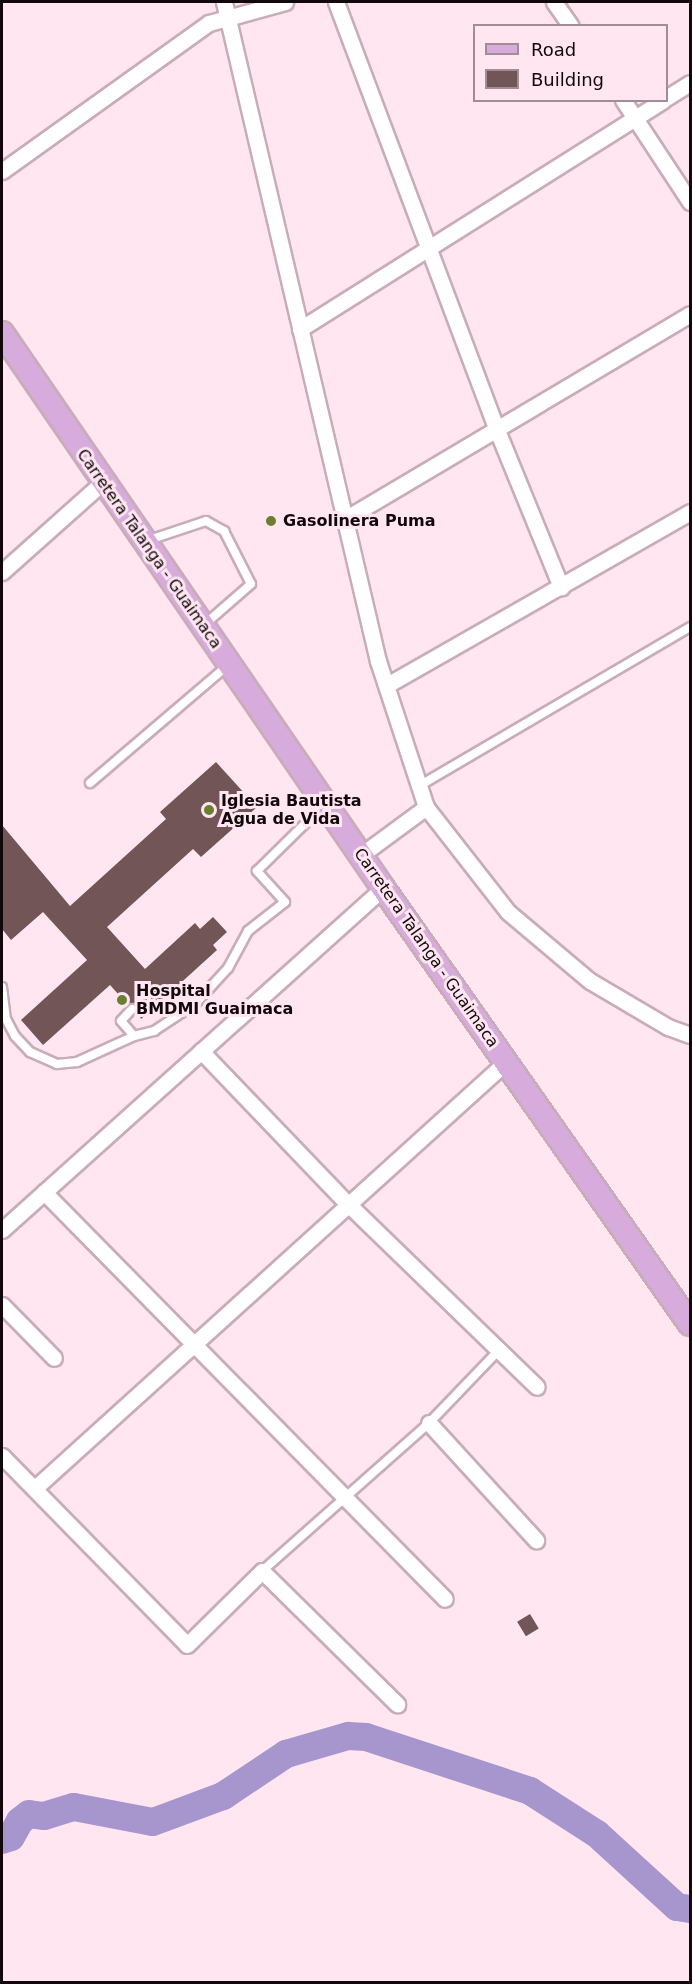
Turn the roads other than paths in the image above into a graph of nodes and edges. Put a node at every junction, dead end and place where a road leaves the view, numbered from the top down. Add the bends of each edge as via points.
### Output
1 (285, 2) edge
2 (336, 2) edge
3 (554, 2) edge
4 (226, 9) edge
5 (570, 24) edge
6 (690, 83) edge
7 (668, 98) edge
8 (623, 102) edge
9 (662, 102) edge
10 (635, 119) junction
11 (2, 171) edge
12 (690, 202) edge
13 (430, 249) junction
14 (690, 314) edge
15 (300, 329) junction
16 (2, 333) edge
17 (497, 430) junction
18 (103, 482) junction
19 (690, 512) edge
20 (345, 519) junction
21 (144, 541) junction
22 (2, 572) edge
23 (561, 587) junction
24 (202, 626) junction
25 (690, 627) edge
26 (229, 664) junction
27 (387, 685) junction
28 (90, 783) dead end
29 (419, 786) junction
30 (325, 804) junction
31 (426, 807) junction
32 (361, 855) junction
33 (383, 888) junction
34 (2, 987) edge
35 (132, 1009) dead end
36 (690, 1035) edge
37 (134, 1036) junction
38 (201, 1051) junction
39 (506, 1062) junction
40 (44, 1192) junction
41 (346, 1203) junction
42 (2, 1230) edge
43 (2, 1305) edge
44 (690, 1324) edge
45 (194, 1343) junction
46 (499, 1350) junction
47 (54, 1358) dead end
48 (537, 1387) dead end
49 (429, 1423) junction
50 (2, 1456) edge
51 (35, 1488) junction
52 (345, 1497) junction
53 (536, 1540) dead end
54 (262, 1571) junction
55 (445, 1599) dead end
56 (397, 1704) dead end

1 - 4 street via 244,16
2 - 13 street
3 - 5 street
4 - 11 street
4 - 15 street
6 - 7 street
8 - 10 street
9 - 10 street
10 - 12 street
10 - 13 street
13 - 15 street
13 - 17 street
14 - 17 street
15 - 20 street
16 - 18 main road, Carretera Talanga - Guaimaca
17 - 20 street
17 - 23 street
18 - 21 main road, Carretera Talanga - Guaimaca
18 - 22 street
19 - 23 street
20 - 27 street
21 - 24 main road, Carretera Talanga - Guaimaca
21 - 24 lane via 206,521 225,531 251,584
23 - 27 street
24 - 26 main road, Carretera Talanga - Guaimaca
25 - 29 lane
26 - 28 lane
26 - 30 main road, Carretera Talanga - Guaimaca
27 - 29 street
29 - 31 street
30 - 32 main road, Carretera Talanga - Guaimaca
30 - 37 lane via 257,871 285,902 248,932 228,968 195,1004 154,1030
31 - 32 street
31 - 36 street via 508,912 590,981 668,1027
32 - 33 main road, Carretera Talanga - Guaimaca
33 - 38 street
33 - 39 main road, Carretera Talanga - Guaimaca
34 - 37 lane via 6,1019 15,1036 30,1052 57,1064 77,1062
35 - 37 lane via 121,1021
38 - 40 street
38 - 41 street
39 - 41 street
39 - 44 main road, Carretera Talanga - Guaimaca
40 - 42 street
40 - 45 street
41 - 45 street
41 - 46 street
43 - 47 street
45 - 51 street
45 - 52 street
46 - 48 street
46 - 49 lane
49 - 52 lane
49 - 53 street
50 - 51 street
51 - 54 street via 187,1645
52 - 54 lane
52 - 55 street
54 - 56 street

